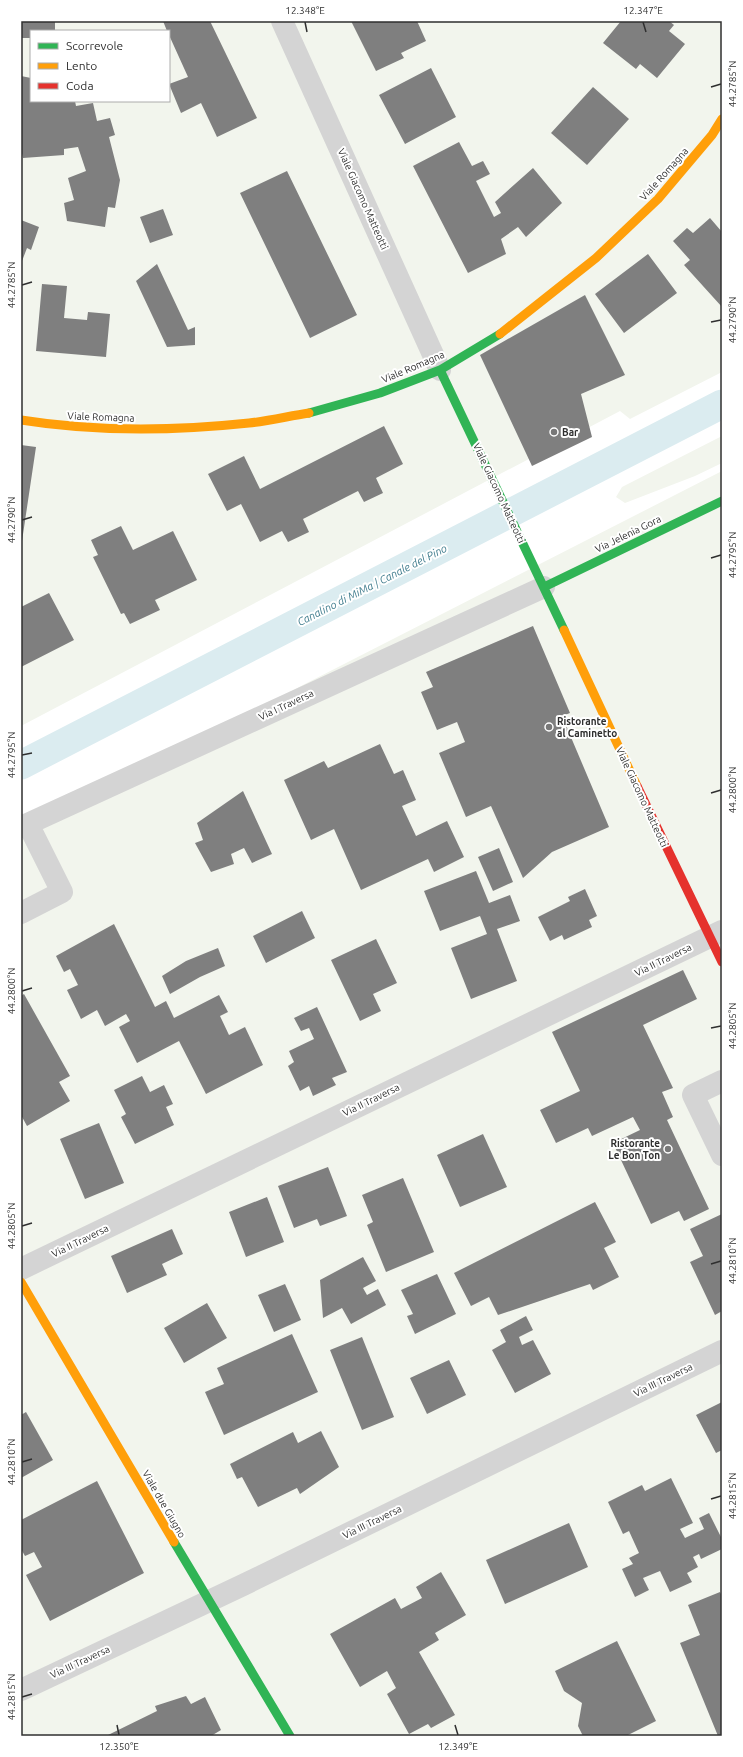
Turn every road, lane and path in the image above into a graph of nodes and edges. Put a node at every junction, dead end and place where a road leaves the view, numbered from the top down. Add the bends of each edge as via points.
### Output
1 (282, 21) edge
2 (722, 119) edge
3 (440, 370) junction
4 (21, 420) edge
5 (722, 501) edge
6 (544, 587) junction
7 (24, 826) edge
8 (21, 913) edge
9 (716, 934) edge
10 (722, 962) edge
11 (722, 1081) edge
12 (722, 1155) edge
13 (21, 1270) edge
14 (21, 1282) edge
15 (722, 1352) edge
16 (209, 1602) junction
17 (21, 1690) edge
18 (290, 1736) edge

1 - 3 street, Viale Giacomo Matteotti
2 - 3 street, Viale Romagna via 712,135 658,199 596,258 507,330
3 - 4 street, Viale Romagna via 380,393 314,412 250,422 152,430 58,426
3 - 6 street, Viale Giacomo Matteotti
5 - 6 street, Via Jelenia Gora
6 - 7 street, Via I Traversa
6 - 9 street, Viale Giacomo Matteotti
7 - 8 street, Via I Traversa via 62,892
9 - 10 street, Viale Giacomo Matteotti
9 - 13 street, Via II Traversa
11 - 12 street via 693,1095
14 - 16 street, Viale due Giugno
15 - 16 street, Via III Traversa
16 - 17 street, Via III Traversa
16 - 18 street, Viale due Giugno

